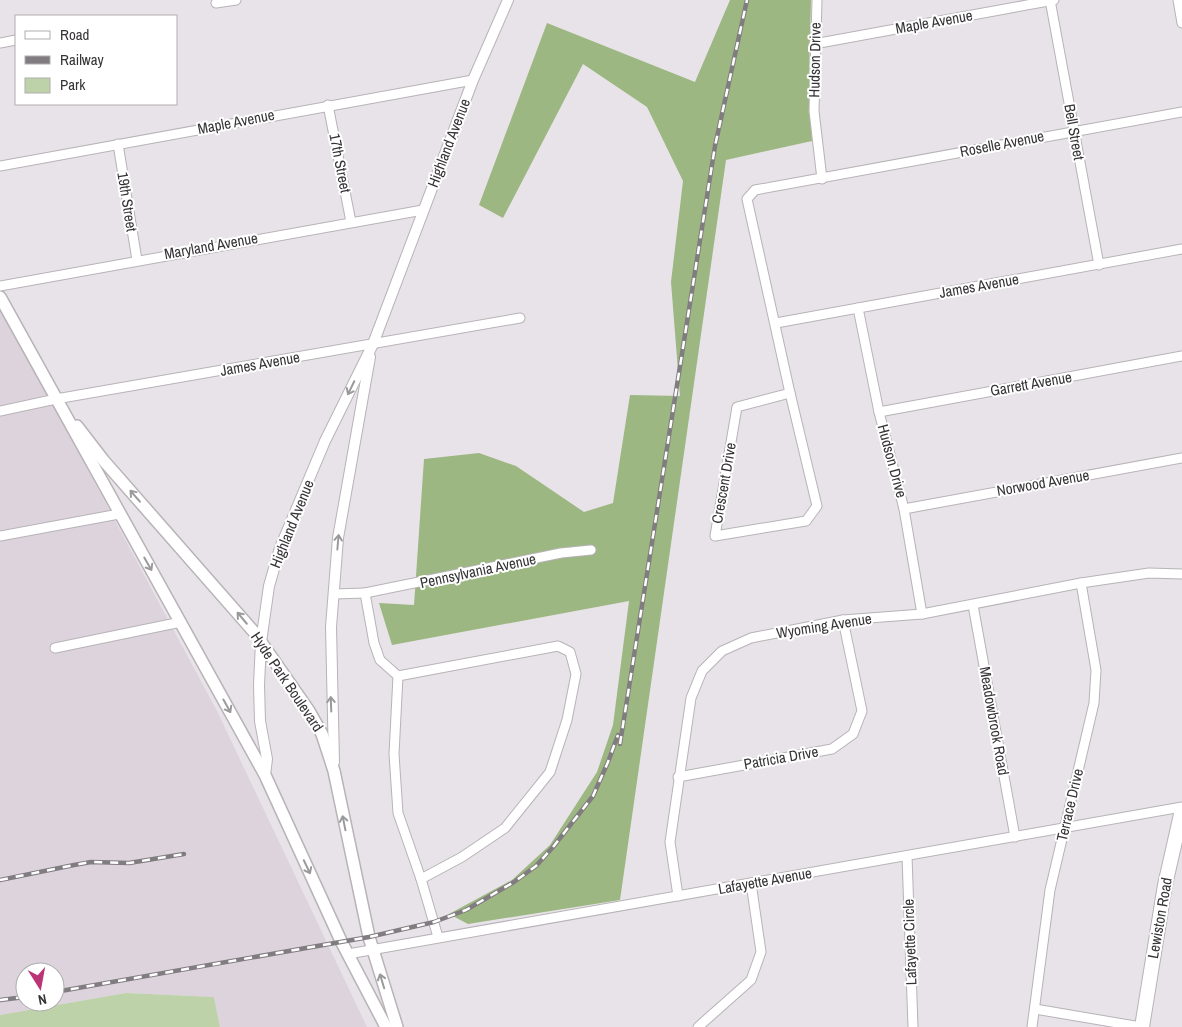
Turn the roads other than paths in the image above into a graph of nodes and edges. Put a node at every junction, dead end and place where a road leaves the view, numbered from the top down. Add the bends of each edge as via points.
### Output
1 (236, 0) edge
2 (508, 0) edge
3 (817, 0) edge
4 (1050, 0) edge
5 (1054, 0) edge
6 (1178, 0) edge
7 (216, 3) dead end
8 (1182, 23) edge
9 (15, 40) edge
10 (0, 43) edge
11 (814, 44) junction
12 (473, 80) junction
13 (328, 105) junction
14 (1182, 112) edge
15 (1074, 130) junction
16 (118, 144) junction
17 (0, 166) edge
18 (822, 179) junction
19 (423, 210) junction
20 (351, 222) junction
21 (1182, 249) edge
22 (137, 260) junction
23 (1099, 264) junction
24 (0, 286) edge
25 (0, 297) edge
26 (858, 308) junction
27 (520, 318) dead end
28 (776, 323) junction
29 (372, 344) junction
30 (1182, 356) edge
31 (790, 393) junction
32 (56, 399) junction
33 (0, 411) edge
34 (879, 412) junction
35 (1182, 458) edge
36 (904, 509) junction
37 (119, 514) junction
38 (0, 536) edge
39 (591, 550) dead end
40 (1182, 574) edge
41 (1082, 583) junction
42 (365, 593) junction
43 (334, 594) junction
44 (973, 605) junction
45 (922, 614) junction
46 (843, 620) junction
47 (181, 622) junction
48 (262, 642) junction
49 (55, 648) dead end
50 (398, 676) junction
51 (334, 771) junction
52 (265, 776) junction
53 (678, 777) junction
54 (1182, 808) edge
55 (1180, 825) edge
56 (1064, 828) junction
57 (1014, 837) junction
58 (908, 856) junction
59 (421, 879) junction
60 (751, 883) junction
61 (678, 896) junction
62 (438, 936) junction
63 (373, 950) junction
64 (348, 954) junction
65 (1035, 1009) junction
66 (386, 1027) edge
67 (397, 1027) edge
68 (698, 1027) edge
69 (913, 1027) edge
70 (1032, 1027) edge
71 (1142, 1027) edge

1 - 7 street
2 - 12 street, Highland Avenue
3 - 11 street, Hudson Drive
4 - 5 street, Maple Avenue
4 - 11 street, Maple Avenue
4 - 15 street, Bell Street
6 - 8 street
9 - 10 street
11 - 18 street, Hudson Drive via 814,111
12 - 13 street, Maple Avenue
12 - 19 street, Highland Avenue
13 - 16 street, Maple Avenue
13 - 20 street, 17th Street
14 - 15 street, Roselle Avenue
15 - 18 street, Roselle Avenue
15 - 23 street, Bell Street
16 - 17 street, Maple Avenue
16 - 22 street, 19th Street
18 - 28 street, Crescent Drive via 756,190 747,199
19 - 20 street, Maryland Avenue
19 - 29 street, Highland Avenue
20 - 22 street, Maryland Avenue
21 - 23 street, James Avenue
22 - 24 street, Maryland Avenue
23 - 26 street, James Avenue
25 - 32 main road, Hyde Park Boulevard
26 - 28 street, James Avenue
26 - 34 street, Hudson Drive
27 - 29 street, James Avenue
28 - 31 street, Crescent Drive
29 - 32 street, James Avenue
43 -> 29 street, Highland Avenue via 338,538
29 -> 48 street, Highland Avenue via 280,548 269,586
30 - 34 street, Garrett Avenue
31 - 31 street, Crescent Drive via 817,506 806,521 715,536 737,407
32 - 33 street, James Avenue
32 - 37 main road, Hyde Park Boulevard
48 -> 32 main road, Hyde Park Boulevard via 104,461
34 - 36 street, Hudson Drive
35 - 36 street, Norwood Avenue
36 - 45 street, Hudson Drive
37 - 38 street
37 -> 47 main road, Hyde Park Boulevard
39 - 42 street, Pennsylvania Avenue via 561,553
40 - 41 street, Wyoming Avenue via 1149,572
41 - 44 street, Wyoming Avenue
41 - 56 street, Terrace Drive via 1096,670 1094,704
42 - 43 street, Pennsylvania Avenue
42 - 50 street via 380,660
51 -> 43 street, Highland Avenue via 330,680
44 - 45 street, Wyoming Avenue
44 - 57 street, Meadowbrook Road
45 - 46 street, Wyoming Avenue
46 - 53 street, Wyoming Avenue via 751,638 722,651 702,671 691,698
46 - 53 street, Patricia Drive via 862,711 853,734 832,749
47 - 49 street
47 -> 52 main road, Hyde Park Boulevard
48 - 51 main road, Hyde Park Boulevard via 310,711 322,734
48 - 52 street, Highland Avenue via 259,685 260,721 267,759
50 - 59 street via 394,754 398,813
50 - 59 street via 558,646 570,652 576,674 567,720 550,772 506,828
63 -> 51 main road, Hyde Park Boulevard
52 -> 64 main road, Hyde Park Boulevard
53 - 61 street, Wyoming Avenue via 670,842
54 - 55 main road, Lewiston Road
54 - 56 street, Lafayette Avenue
55 - 71 main road, Lewiston Road via 1165,885
56 - 57 street, Lafayette Avenue
56 - 65 street, Terrace Drive via 1049,898
57 - 58 street, Lafayette Avenue
58 - 60 street, Lafayette Avenue
58 - 69 street, Lafayette Circle
59 - 62 street
60 - 61 street, Lafayette Avenue
60 - 68 street via 762,952 751,980
61 - 62 street, Lafayette Avenue
62 - 63 street, Lafayette Avenue
63 - 64 street, Lafayette Avenue
67 -> 63 main road, Hyde Park Boulevard
64 - 66 main road, Hyde Park Boulevard
65 - 70 street, Terrace Drive
65 - 71 street

